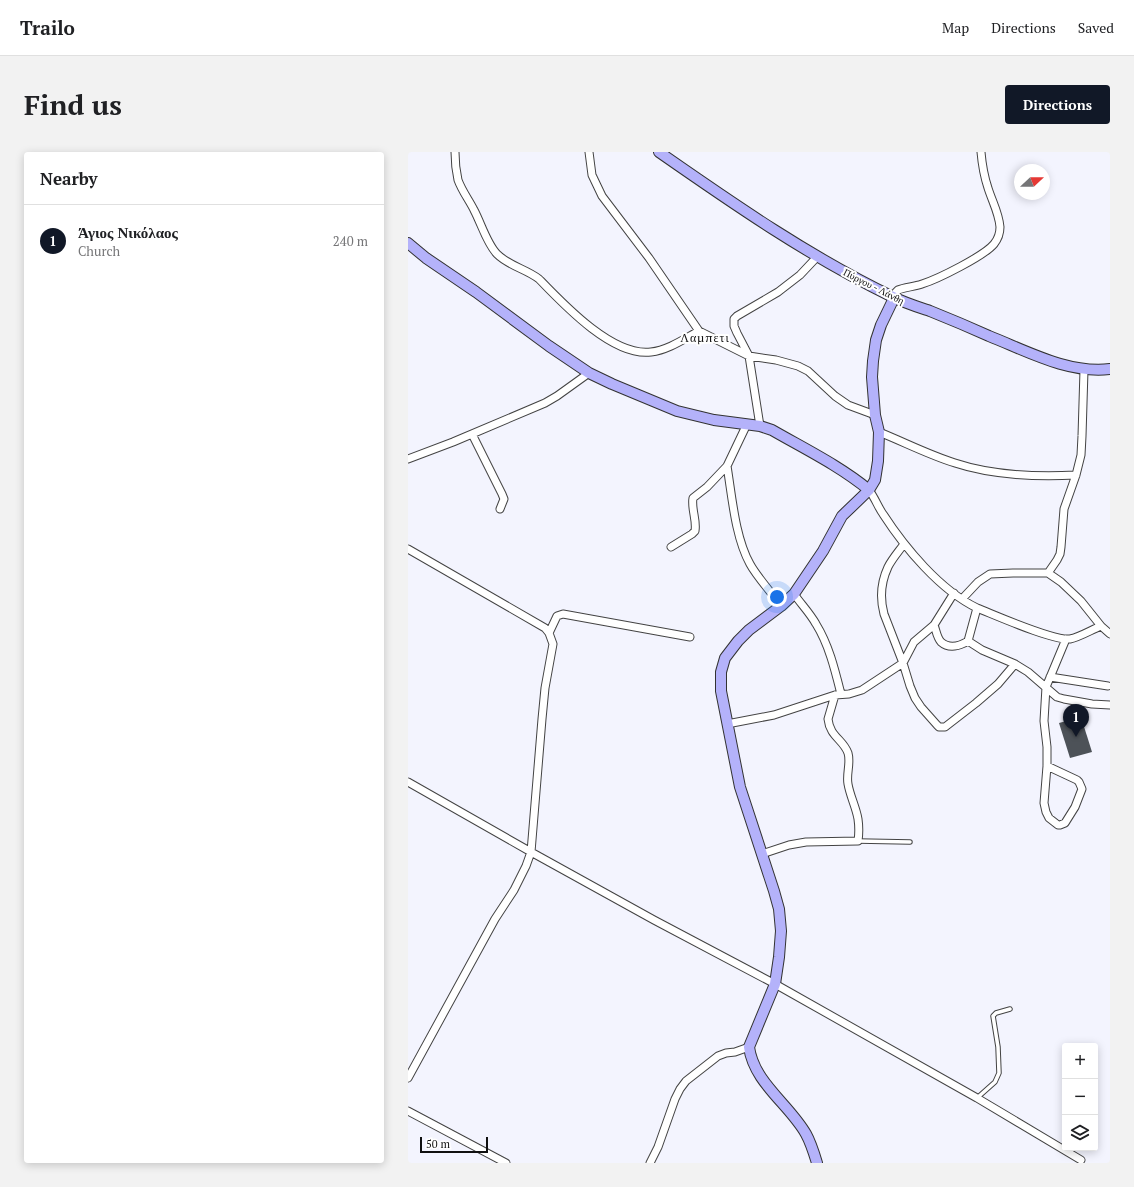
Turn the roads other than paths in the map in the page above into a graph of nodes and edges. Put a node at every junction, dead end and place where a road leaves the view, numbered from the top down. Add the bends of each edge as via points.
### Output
1 (455, 152) edge
2 (589, 152) edge
3 (659, 152) edge
4 (981, 152) edge
5 (408, 243) edge
6 (817, 257) junction
7 (894, 298) junction
8 (699, 331) junction
9 (749, 356) junction
10 (1084, 370) junction
11 (1110, 370) edge
12 (589, 373) junction
13 (875, 415) junction
14 (747, 424) junction
15 (760, 426) junction
16 (879, 432) junction
17 (472, 434) junction
18 (408, 459) edge
19 (727, 466) junction
20 (1076, 475) junction
21 (869, 490) junction
22 (500, 509) dead end
23 (904, 544) junction
24 (671, 547) dead end
25 (408, 549) edge
26 (1048, 573) junction
27 (794, 594) junction
28 (954, 594) junction
29 (962, 600) junction
30 (781, 606) junction
31 (977, 608) junction
32 (934, 625) junction
33 (1101, 626) junction
34 (549, 633) junction
35 (1110, 634) edge
36 (690, 637) dead end
37 (1066, 639) junction
38 (968, 641) junction
39 (903, 663) junction
40 (1015, 664) junction
41 (1050, 677) junction
42 (1108, 686) dead end
43 (1046, 687) junction
44 (838, 695) junction
45 (1110, 705) edge
46 (727, 724) junction
47 (1047, 766) junction
48 (408, 782) edge
49 (858, 841) junction
50 (910, 842) dead end
51 (531, 852) junction
52 (762, 854) junction
53 (775, 984) junction
54 (1010, 1009) dead end
55 (749, 1047) junction
56 (408, 1078) edge
57 (977, 1098) junction
58 (408, 1111) edge
59 (817, 1160) edge
60 (1081, 1160) dead end
61 (506, 1163) edge
62 (650, 1163) edge

1 - 8 street via 458,180 496,253 540,279 569,310 588,325 621,346 642,353 666,348
2 - 8 street via 592,175 602,196
3 - 6 street, Πύργου - Λάνθη via 720,195
4 - 7 street via 983,172 1000,227 995,243 979,256 945,274 924,284 898,290
5 - 12 street
6 - 7 street, Πύργου - Λάνθη
6 - 9 street via 800,275 778,292 734,319 734,326
7 - 10 street, Πύργου - Λάνθη via 1036,356
7 - 13 street via 881,325 874,350 872,377
8 - 9 street
9 - 13 street via 798,366 808,371 835,396
9 - 15 street
10 - 11 street, Πύργου - Λάνθη
10 - 20 street via 1082,436
12 - 14 street via 677,411 714,420
12 - 17 street via 545,403
13 - 16 street
14 - 15 street
14 - 19 street
15 - 21 street via 772,430 843,470
16 - 20 street via 940,458 975,469 1038,476
16 - 21 street via 875,480
17 - 18 street
17 - 22 street via 504,499
19 - 24 street via 707,488 693,498 695,531
19 - 30 street via 737,526 745,554 750,566
20 - 26 street via 1064,509 1062,547
21 - 23 street
21 - 27 street via 842,516 823,551
23 - 28 street
23 - 39 street via 888,566 881,597 884,614
25 - 34 street via 545,628
26 - 29 street via 990,574 978,582
26 - 33 street via 1081,601
27 - 30 street
27 - 44 street via 821,632
28 - 29 street
28 - 32 street
29 - 31 street
30 - 46 street via 738,640 725,658 721,672 721,691
31 - 37 street via 1050,636
31 - 38 street
32 - 38 street via 942,643 957,646
32 - 39 street via 914,642
33 - 35 street
33 - 37 street
34 - 36 street via 557,616 564,614
34 - 51 street via 553,644 545,696
37 - 41 street
38 - 40 street
39 - 40 street via 915,698 937,725 942,727 976,703 998,684
39 - 44 street via 862,690
40 - 43 street
41 - 42 street
41 - 43 street
43 - 45 street via 1064,700
43 - 47 street via 1044,721
44 - 46 street via 774,715
44 - 49 street via 828,724 848,755 847,776 858,820
46 - 52 street via 740,787
47 - 47 street via 1046,812 1049,818 1060,825 1065,823 1082,790 1077,780
48 - 51 street
49 - 50 lane
49 - 52 street via 806,842
51 - 53 street
51 - 56 street via 514,890 495,919
52 - 53 street via 779,908 782,931
53 - 55 street
53 - 57 street
54 - 57 lane via 993,1016 999,1073 995,1082
55 - 59 street via 758,1071 806,1134
55 - 62 street via 718,1056 686,1081 675,1099
57 - 60 street
58 - 61 street

